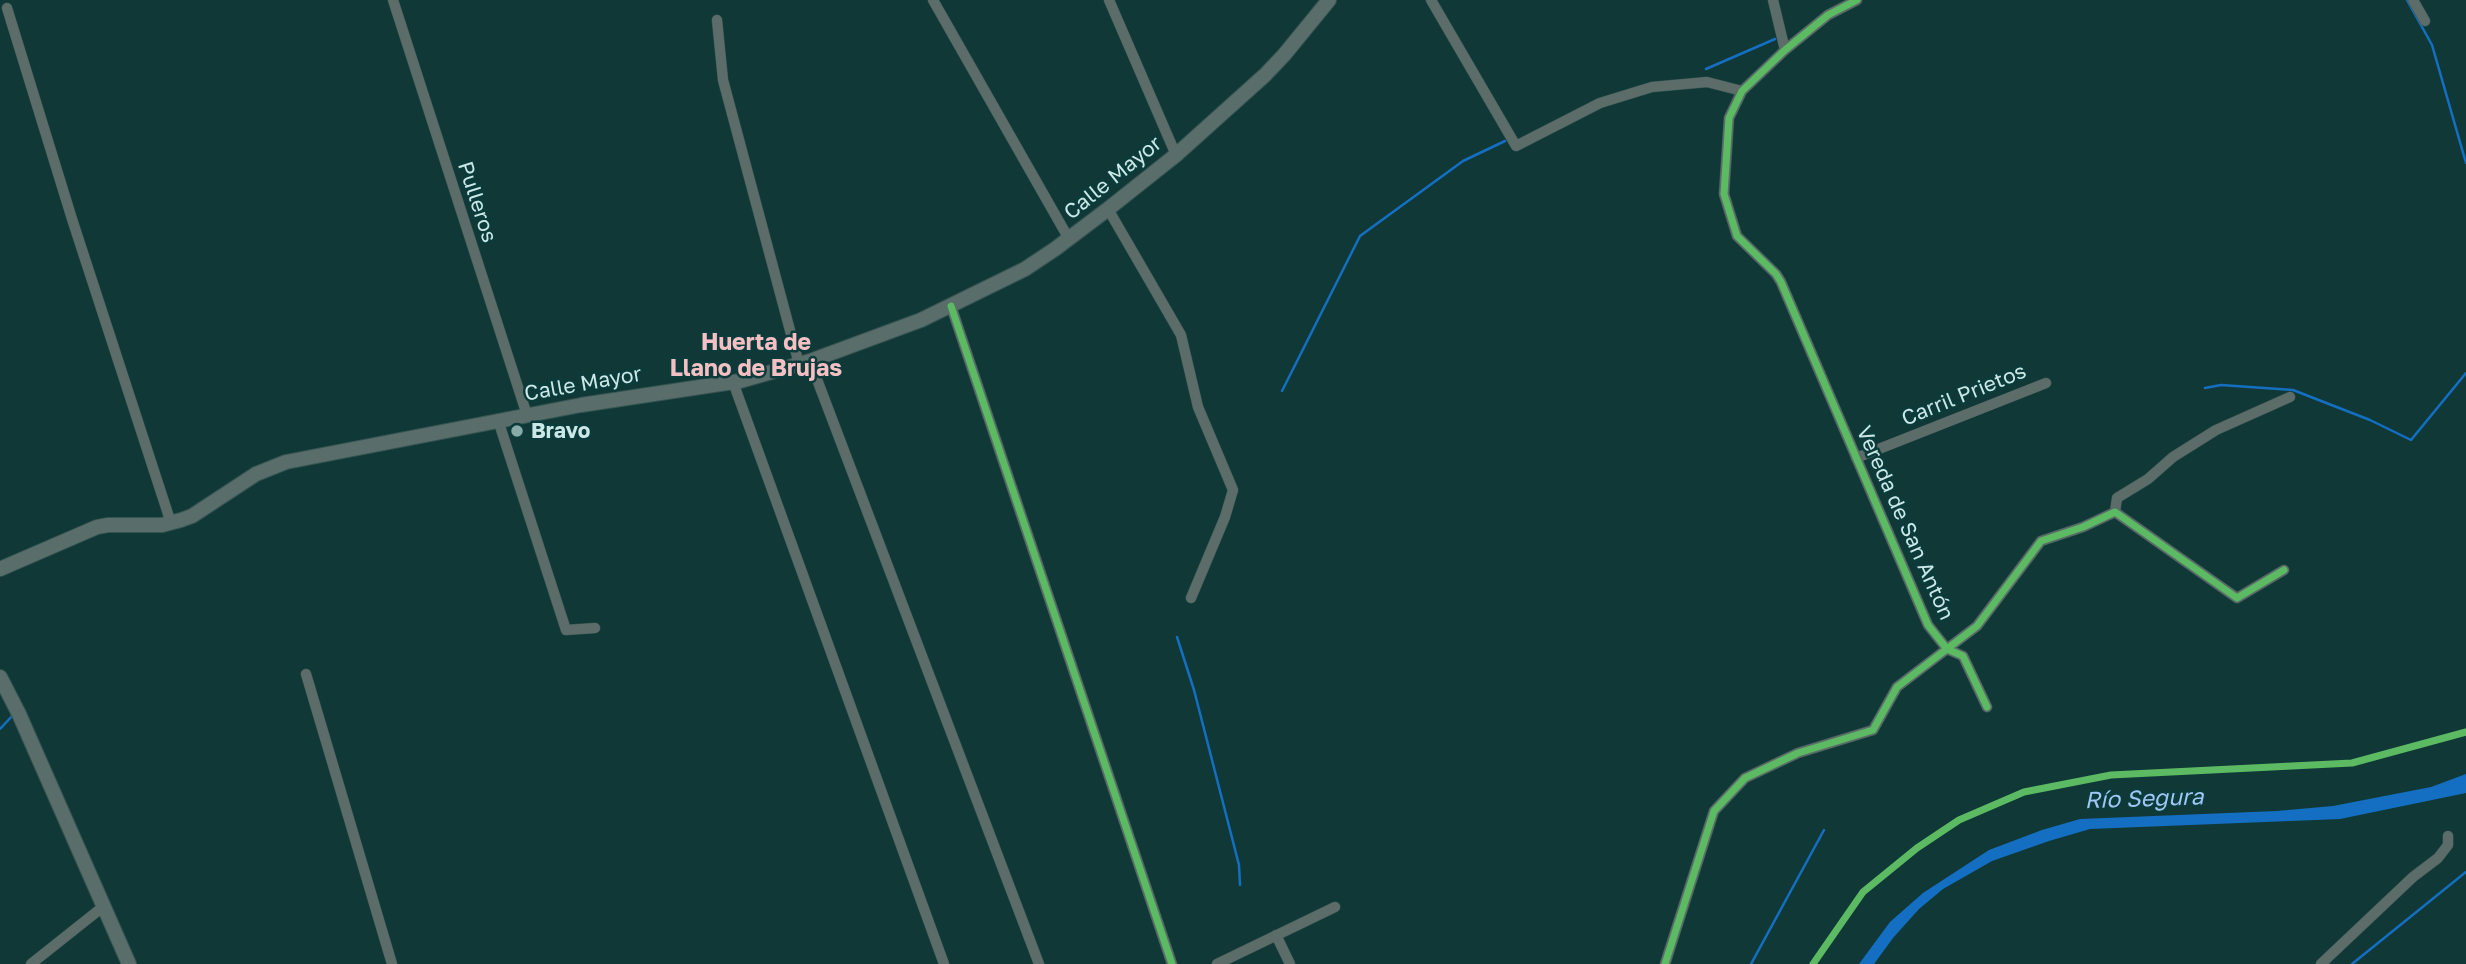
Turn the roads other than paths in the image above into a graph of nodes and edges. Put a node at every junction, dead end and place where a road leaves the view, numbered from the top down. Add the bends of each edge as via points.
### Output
1 (393, 0) edge
2 (933, 0) edge
3 (1109, 0) edge
4 (1329, 0) edge
5 (1431, 0) edge
6 (1773, 0) edge
7 (1857, 0) edge
8 (2413, 0) edge
9 (7, 8) dead end
10 (717, 20) dead end
11 (2425, 21) dead end
12 (1785, 50) junction
13 (1742, 91) junction
14 (1176, 155) junction
15 (1108, 209) junction
16 (1069, 239) junction
17 (951, 306) junction
18 (805, 363) junction
19 (733, 382) junction
20 (2046, 383) dead end
21 (2290, 397) dead end
22 (527, 415) junction
23 (498, 420) junction
24 (1857, 458) junction
25 (2115, 512) junction
26 (171, 523) junction
27 (0, 569) edge
28 (2284, 570) dead end
29 (1191, 598) dead end
30 (595, 628) dead end
31 (1947, 649) junction
32 (306, 674) dead end
33 (0, 677) edge
34 (1987, 707) dead end
35 (2448, 836) dead end
36 (104, 906) junction
37 (1335, 907) dead end
38 (1276, 935) junction
39 (32, 964) edge
40 (129, 964) edge
41 (392, 964) edge
42 (944, 964) edge
43 (1039, 964) edge
44 (1172, 964) edge
45 (1217, 964) edge
46 (1290, 964) edge
47 (1665, 964) edge
48 (2321, 964) edge

1 - 22 street, Pulleros
2 - 16 street
3 - 14 street
4 - 14 main road, Calle Mayor via 1275,65
5 - 13 street via 1516,146 1600,103 1652,87 1707,82
6 - 12 street
7 - 12 street, Vereda de San Antón via 1828,15
8 - 11 street
9 - 26 street
10 - 18 street via 723,80
12 - 13 street, Vereda de San Antón
13 - 24 street, Vereda de San Antón via 1729,118 1724,194 1737,236 1781,282
14 - 15 main road, Calle Mayor
15 - 16 main road, Calle Mayor
15 - 29 street via 1181,335 1198,407 1233,490
16 - 17 main road, Calle Mayor via 1016,274
17 - 18 main road, Calle Mayor
17 - 44 street
18 - 19 main road, Calle Mayor
18 - 43 street
19 - 22 main road, Calle Mayor
19 - 42 street
20 - 24 street, Carril Prietos
21 - 25 street via 2216,430 2173,457 2117,498
22 - 23 main road, Calle Mayor
23 - 26 main road, Calle Mayor via 286,462 256,474 192,516
23 - 30 street via 566,630
24 - 31 street, Vereda de San Antón via 1928,625
25 - 28 street via 2237,598
25 - 31 street via 2041,541 1977,626
26 - 27 main road, Calle Mayor via 97,527
31 - 34 street via 1963,656
31 - 47 street, Vereda de San Antón via 1897,687 1873,730 1798,753 1745,778 1714,811
32 - 41 street
33 - 36 main road
35 - 48 street via 2448,845 2438,858
36 - 39 street
36 - 40 main road
37 - 38 street
38 - 45 street
38 - 46 street

